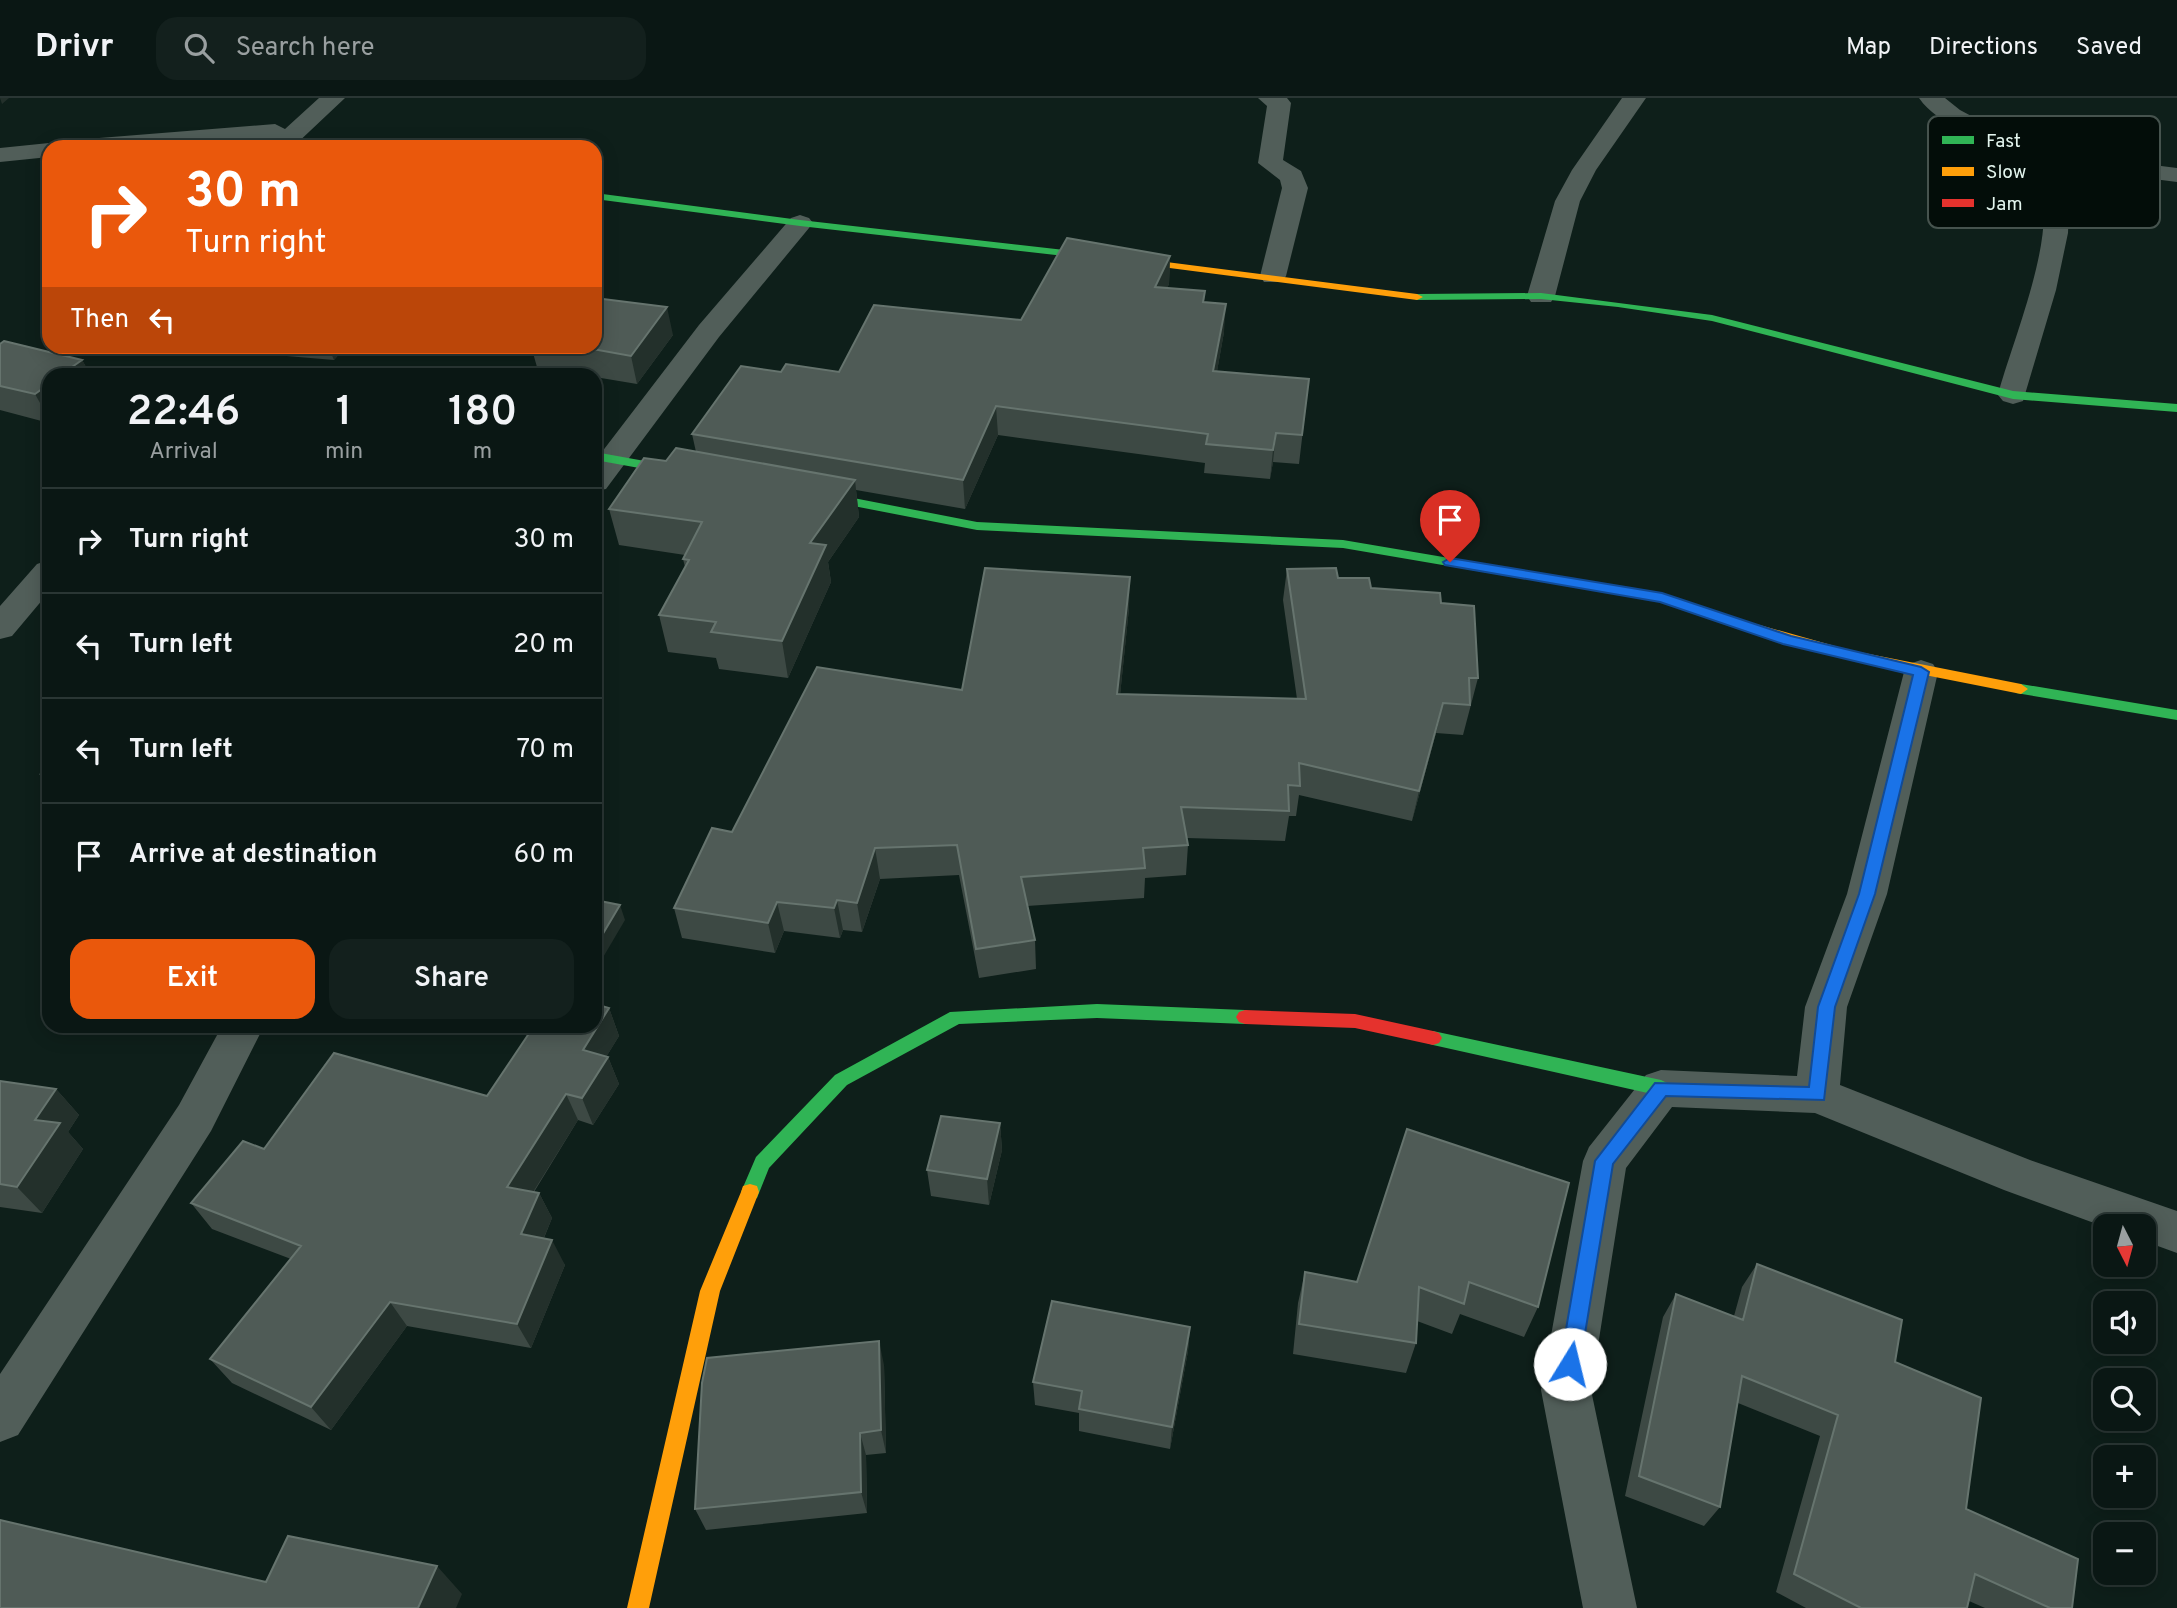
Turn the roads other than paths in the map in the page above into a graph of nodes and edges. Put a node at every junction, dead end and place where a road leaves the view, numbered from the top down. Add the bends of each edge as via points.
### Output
1 (333, 98) edge
2 (1270, 98) edge
3 (1634, 98) edge
4 (1931, 98) edge
5 (1955, 116) edge
6 (277, 139) edge
7 (252, 140) edge
8 (42, 151) edge
9 (0, 155) edge
10 (602, 197) edge
11 (800, 223) junction
12 (2054, 228) edge
13 (1273, 275) junction
14 (1541, 296) junction
15 (2013, 395) junction
16 (2177, 408) edge
17 (602, 464) edge
18 (602, 466) edge
19 (704, 475) edge
20 (796, 491) edge
21 (42, 579) edge
22 (0, 628) edge
23 (1921, 672) junction
24 (2177, 715) edge
25 (239, 1033) edge
26 (1661, 1088) junction
27 (1817, 1095) junction
28 (2177, 1232) edge
29 (0, 1418) edge
30 (638, 1608) edge
31 (1610, 1608) edge

1 - 6 street
2 - 13 street via 1279,103 1270,163 1292,176 1295,188
3 - 14 street via 1572,191 1560,218
4 - 5 street
6 - 7 street
8 - 9 street
10 - 11 street
11 - 13 street
11 - 17 street
12 - 15 street via 2044,285
13 - 14 street via 1418,297
14 - 15 street via 1712,318
15 - 16 street
18 - 19 street
20 - 23 street via 977,526 1343,544 1662,598 1788,640
21 - 22 street
23 - 24 street
23 - 27 street via 1867,894 1826,1007
25 - 29 street via 194,1118
26 - 27 street
26 - 30 street via 1355,1021 1097,1011 956,1017 841,1080 762,1163 710,1291
26 - 31 street via 1605,1161 1566,1390
27 - 28 street via 2020,1176

